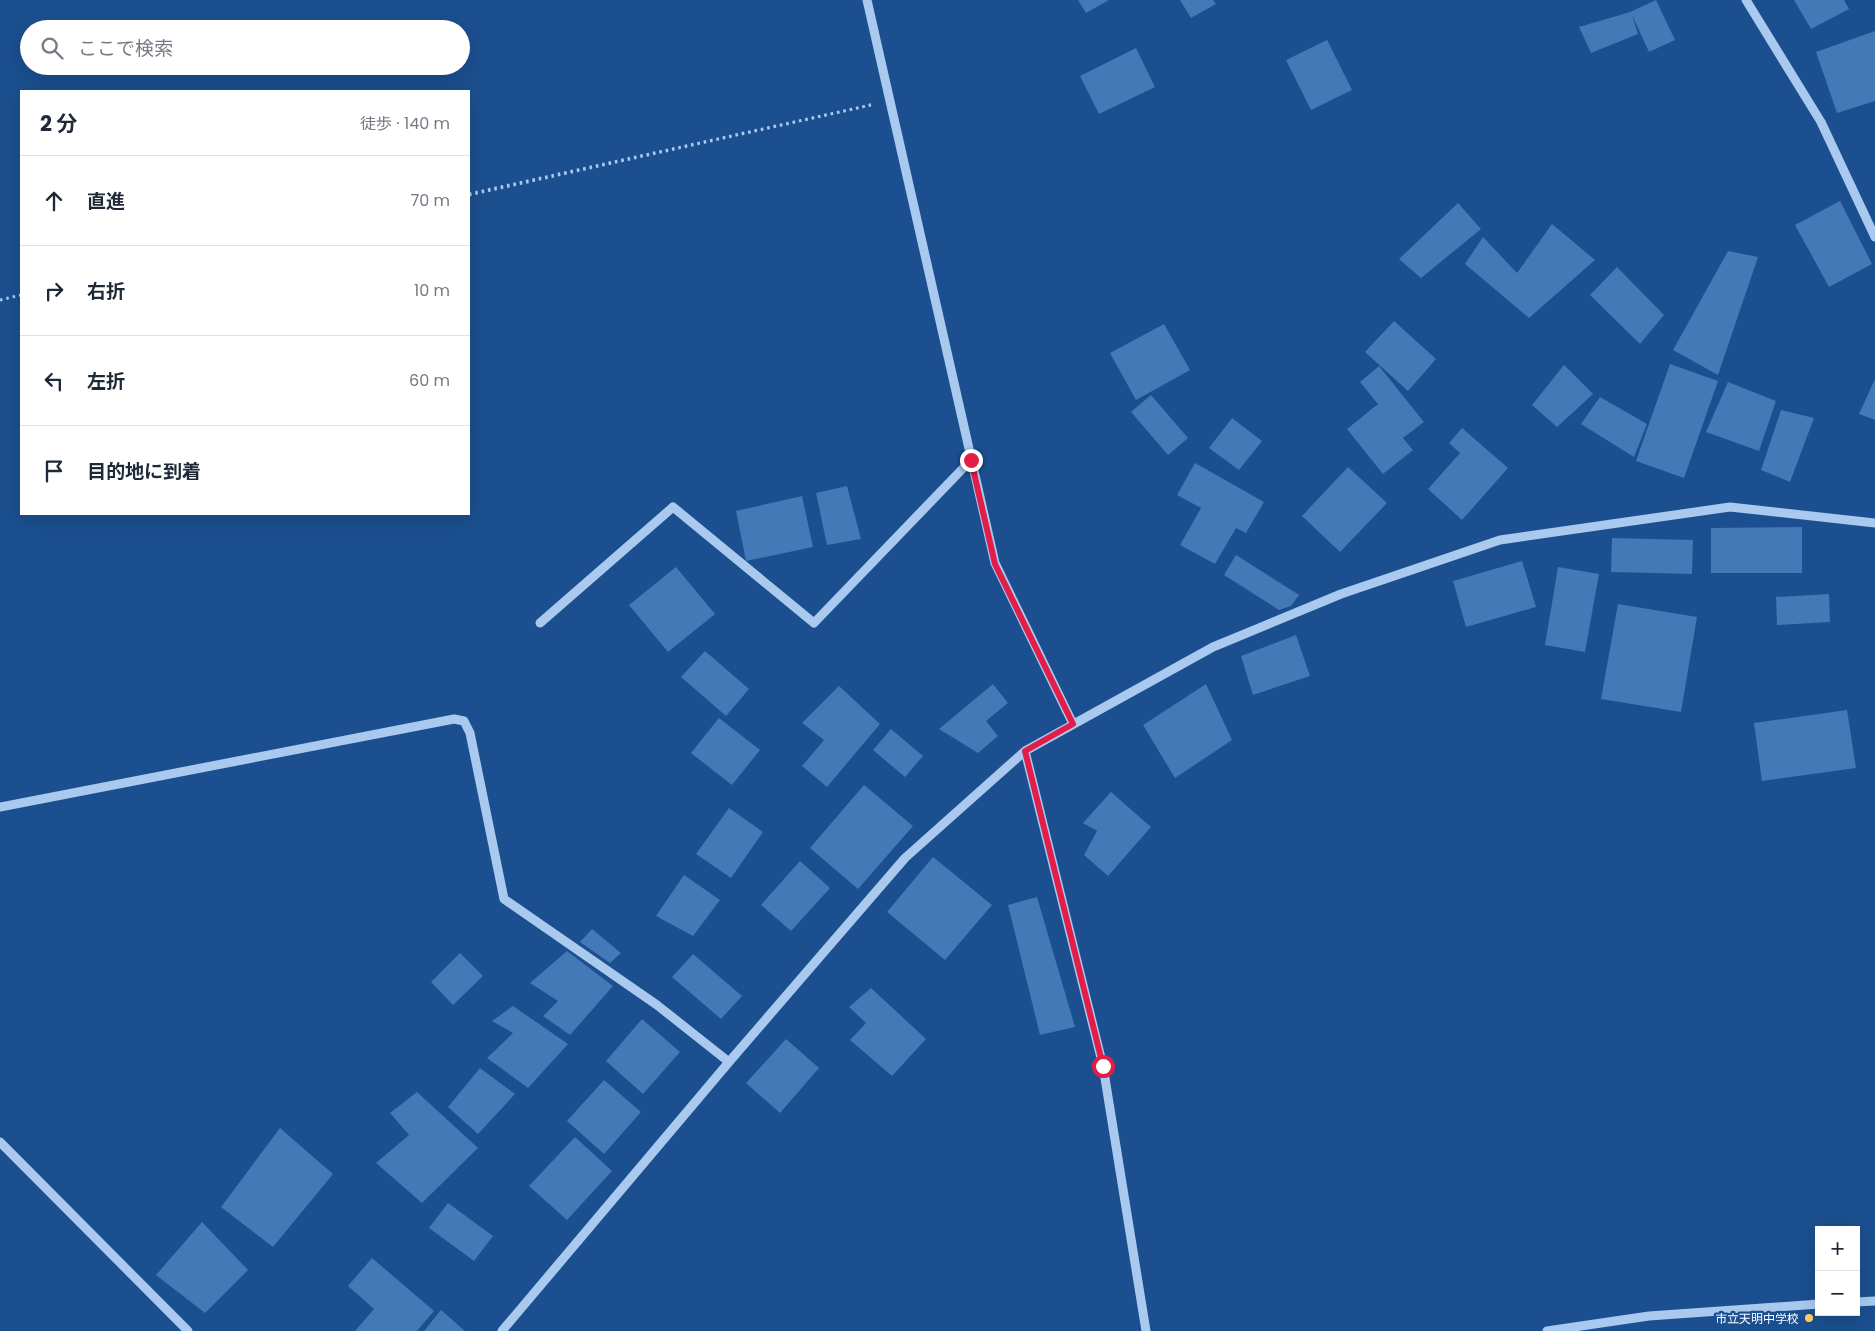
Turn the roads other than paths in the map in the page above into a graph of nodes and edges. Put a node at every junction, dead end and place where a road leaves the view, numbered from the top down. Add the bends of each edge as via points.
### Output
1 (867, 0) edge
2 (1746, 0) edge
3 (1875, 237) edge
4 (971, 460) junction
5 (1875, 523) edge
6 (540, 623) dead end
7 (1073, 724) junction
8 (1025, 751) junction
9 (0, 807) edge
10 (729, 1062) junction
11 (0, 1142) edge
12 (1875, 1301) edge
13 (1860, 1302) edge
14 (1815, 1304) edge
15 (188, 1331) edge
16 (502, 1331) edge
17 (1146, 1331) edge
18 (1547, 1331) edge

1 - 4 street
2 - 3 street via 1821,122
4 - 6 street via 814,623 673,507
4 - 7 street via 995,564
5 - 7 street via 1730,507 1500,540 1341,594 1213,647
7 - 8 street
8 - 10 street via 905,858
8 - 17 street via 1103,1066
9 - 10 street via 454,719 464,721 470,733 504,899 657,1005
10 - 16 street
11 - 15 street
12 - 13 street
14 - 18 street via 1649,1316

